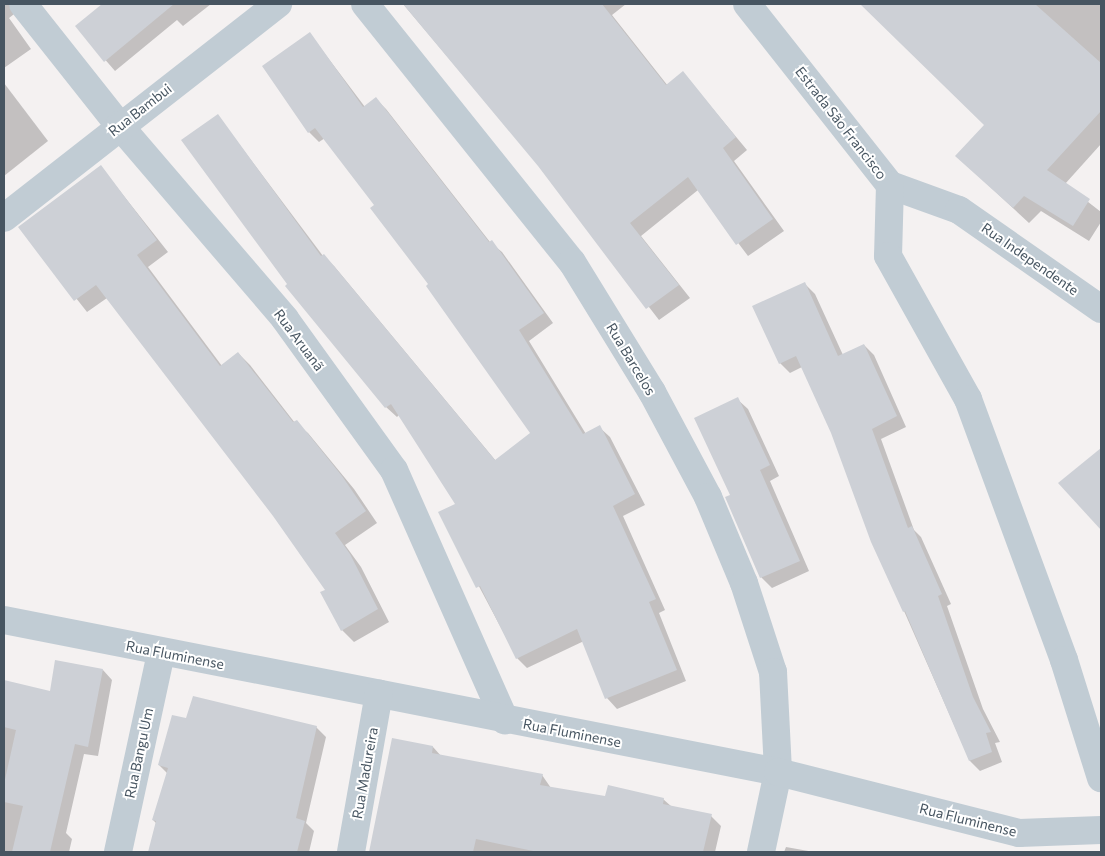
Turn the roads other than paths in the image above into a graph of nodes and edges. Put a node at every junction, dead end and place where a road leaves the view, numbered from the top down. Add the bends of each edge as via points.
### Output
1 (23, 4) edge
2 (278, 4) edge
3 (365, 4) edge
4 (747, 4) edge
5 (120, 125) junction
6 (890, 185) junction
7 (959, 210) joint
8 (4, 218) edge
9 (1101, 309) edge
10 (4, 620) edge
11 (161, 653) junction
12 (379, 693) junction
13 (505, 720) junction
14 (778, 772) junction
15 (1101, 778) edge
16 (1101, 830) edge
17 (1017, 843) edge
18 (118, 852) edge
19 (351, 852) edge
20 (761, 852) edge

1 - 5 street, Rua Aruanã
2 - 5 street, Rua Bambui
3 - 14 street, Rua Barcelos via 572,262 652,392 708,497 746,592 773,672
4 - 6 street, Estrada São Francisco
5 - 8 street, Rua Bambui
5 - 13 street, Rua Aruanã via 285,319 394,470
6 - 7 street, Estrada São Francisco
6 - 15 street via 888,256 968,399 1064,660
7 - 9 street, Rua Independente
10 - 11 street, Rua Fluminense
11 - 12 street, Rua Fluminense
11 - 18 street, Rua Bangu Um
12 - 13 street, Rua Fluminense
12 - 19 street, Rua Madureira
13 - 14 street, Rua Fluminense
14 - 17 street, Rua Fluminense
14 - 20 street, Rua Barcelos
16 - 17 street, Rua Fluminense

